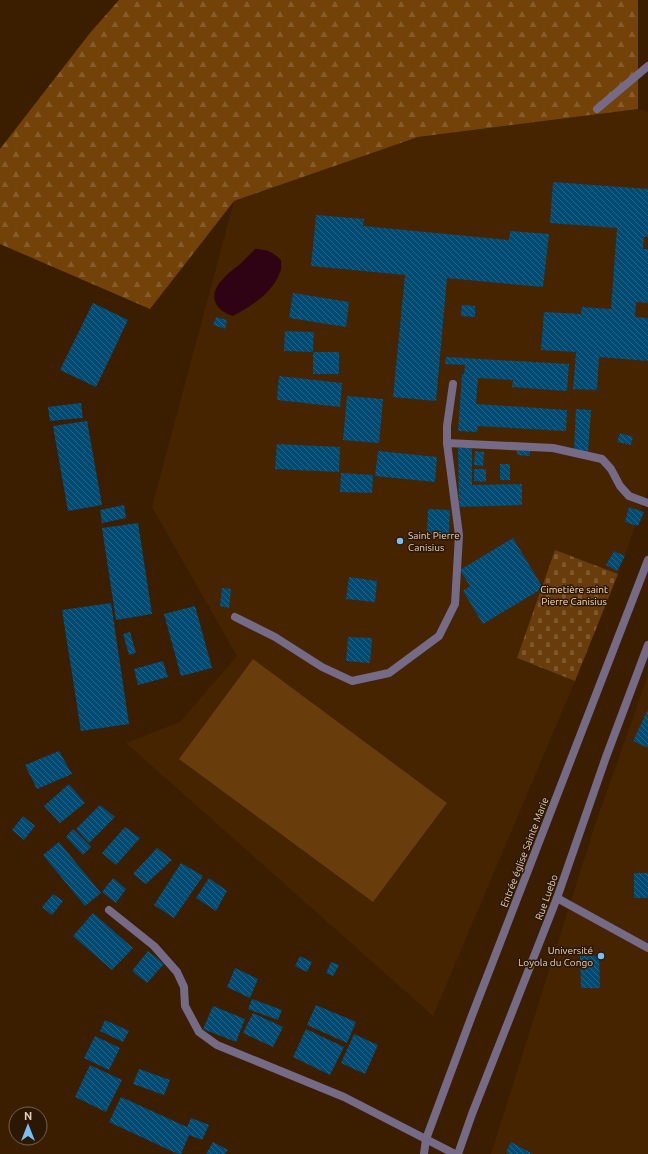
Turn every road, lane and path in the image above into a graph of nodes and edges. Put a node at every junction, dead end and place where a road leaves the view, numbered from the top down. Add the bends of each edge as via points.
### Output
1 (648, 66) edge
2 (597, 109) dead end
3 (453, 384) dead end
4 (447, 443) junction
5 (648, 503) edge
6 (648, 560) edge
7 (235, 617) dead end
8 (648, 645) edge
9 (557, 898) junction
10 (109, 910) dead end
11 (648, 948) edge
12 (426, 1139) junction
13 (424, 1154) edge
14 (455, 1154) edge
15 (458, 1154) edge

1 - 2 street
3 - 4 street
4 - 5 street via 553,448 602,459 629,496
4 - 7 street via 459,535 455,604 439,636 389,673 352,681 322,667 275,637
6 - 12 street, Entrée église Sainte Marie via 473,1010
8 - 9 street, Rue Luebo
9 - 11 street
9 - 15 street, Rue Luebo
10 - 12 street via 154,946 177,972 184,987 186,1006 199,1032 217,1045 344,1097
12 - 13 street, Entrée église Sainte Marie
12 - 14 street

